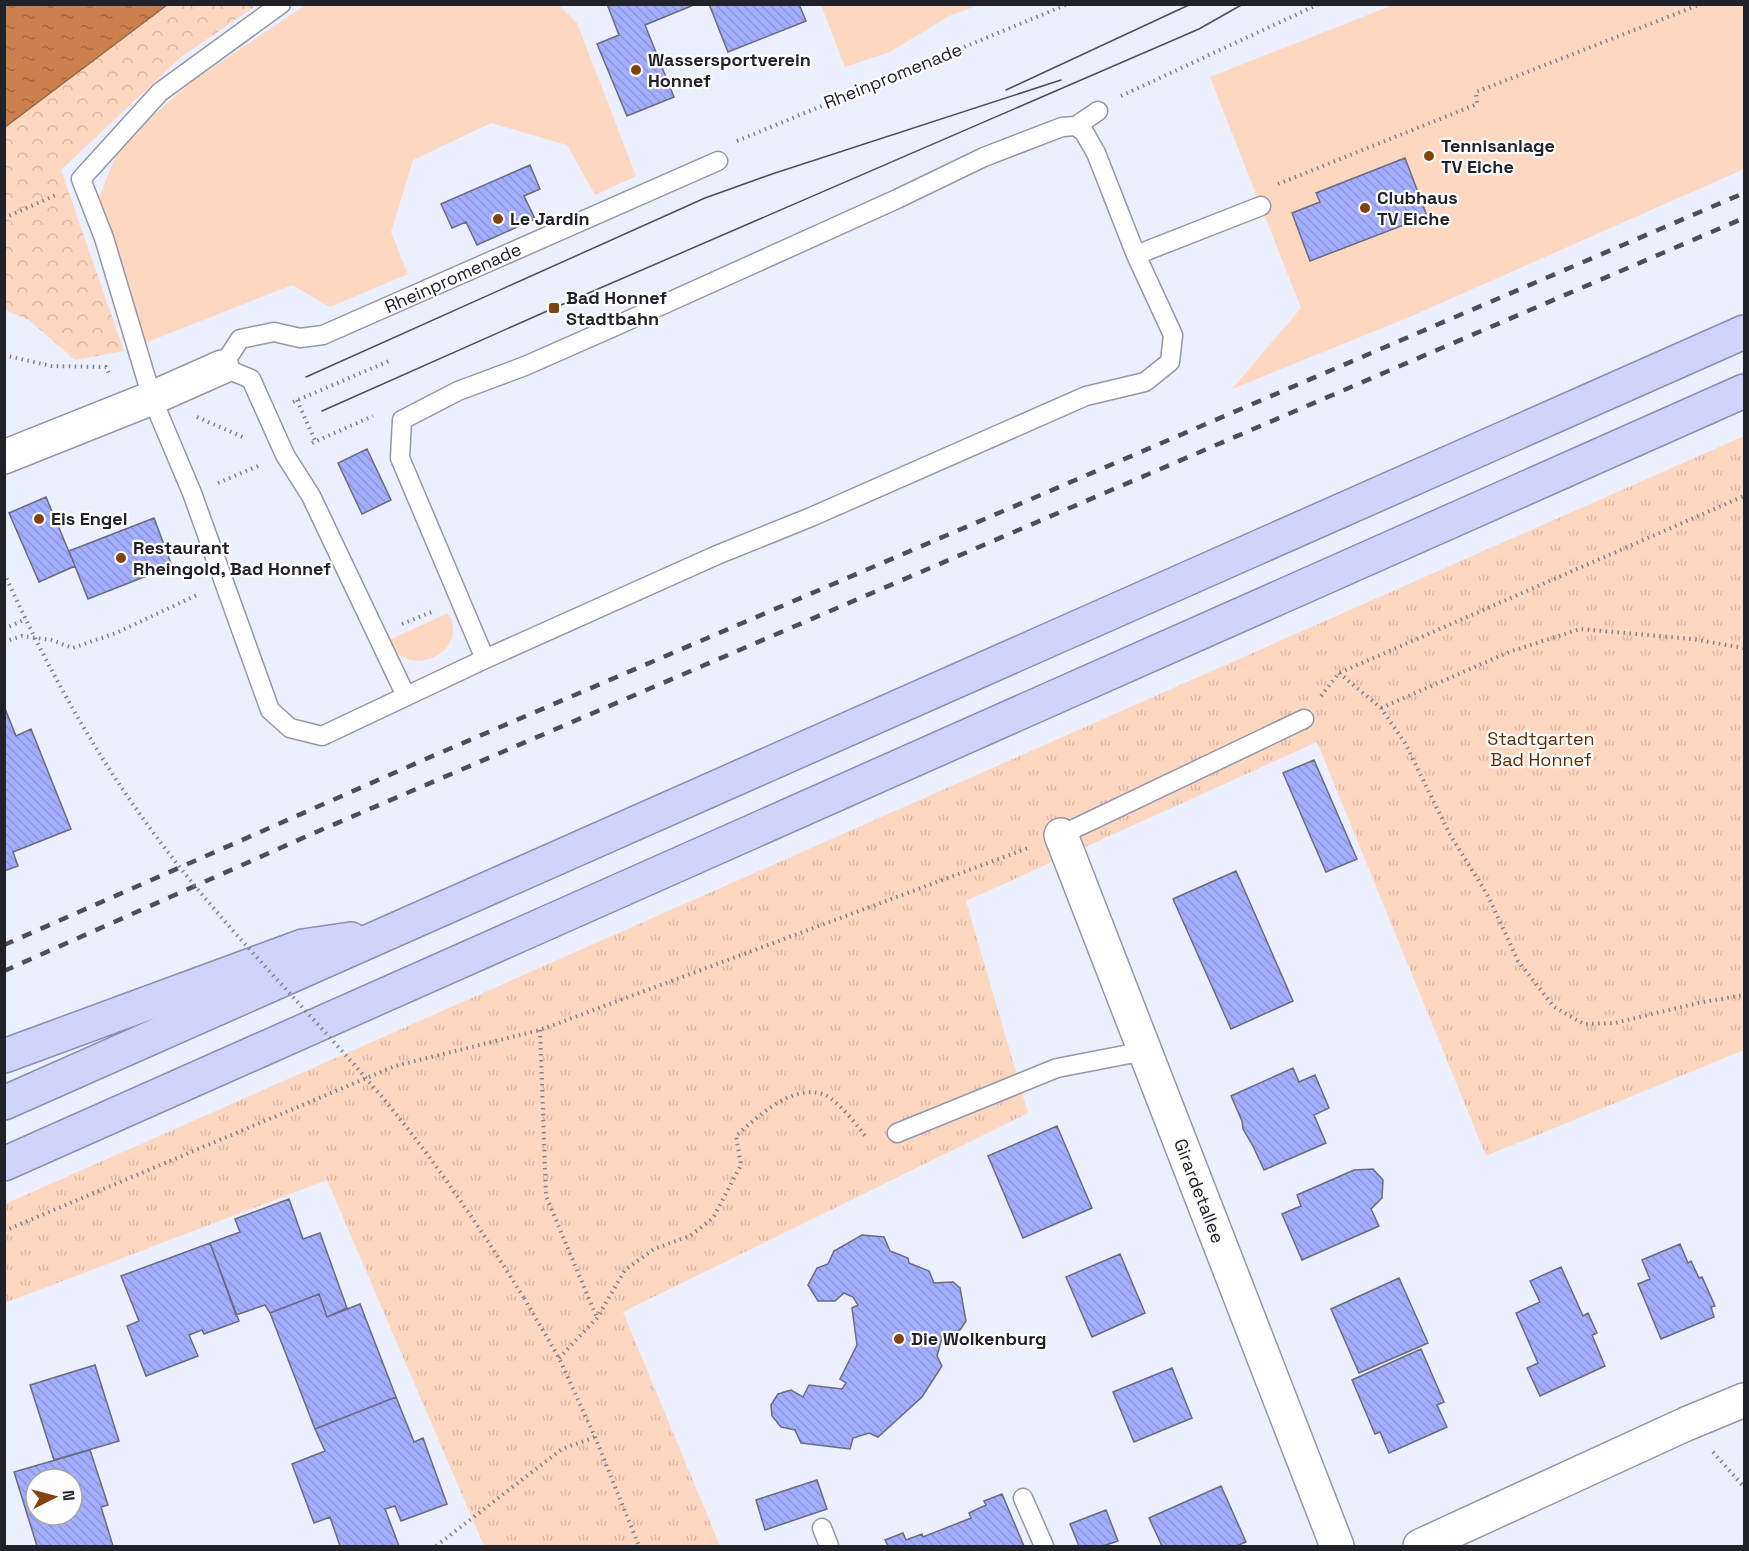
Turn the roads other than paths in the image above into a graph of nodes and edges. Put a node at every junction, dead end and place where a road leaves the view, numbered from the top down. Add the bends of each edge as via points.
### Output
1 (281, 4) edge
2 (1098, 111) road end
3 (1076, 126) junction
4 (718, 161) road end
5 (1261, 206) road end
6 (1137, 255) junction
7 (1744, 332) edge
8 (222, 367) junction
9 (1744, 391) edge
10 (138, 404) junction
11 (4, 458) edge
12 (485, 659) junction
13 (406, 696) junction
14 (1305, 718) road end
15 (1061, 836) joint
16 (388, 934) junction
17 (1145, 1051) junction
18 (4, 1056) edge
19 (4, 1103) edge
20 (897, 1133) road end
21 (4, 1164) edge
22 (1744, 1400) edge
23 (1023, 1498) dead end
24 (822, 1528) dead end
25 (829, 1546) edge
26 (1044, 1546) edge
27 (1337, 1546) edge
28 (1420, 1546) edge

1 - 10 lane via 160,92 81,178 104,238
2 - 3 lane
3 - 6 lane via 1096,153
3 - 12 lane via 1062,127 984,157 608,330 458,391 402,420 400,458
4 - 8 lane, Rheinpromenade via 323,335 300,338 274,332 240,339
5 - 6 lane
6 - 12 lane via 1173,335 1170,362 1145,382 1086,396
7 - 16 highway
8 - 10 street
8 - 13 lane via 251,378 285,455 310,496
9 - 21 highway
10 - 11 street
10 - 13 lane via 192,493 270,710 290,728 322,736
12 - 13 lane
14 - 15 lane
15 - 17 street, Girardetallee
16 - 18 highway via 303,946
16 - 19 highway
17 - 20 lane via 1057,1068
17 - 27 street, Girardetallee
22 - 28 street
23 - 26 lane
24 - 25 lane

